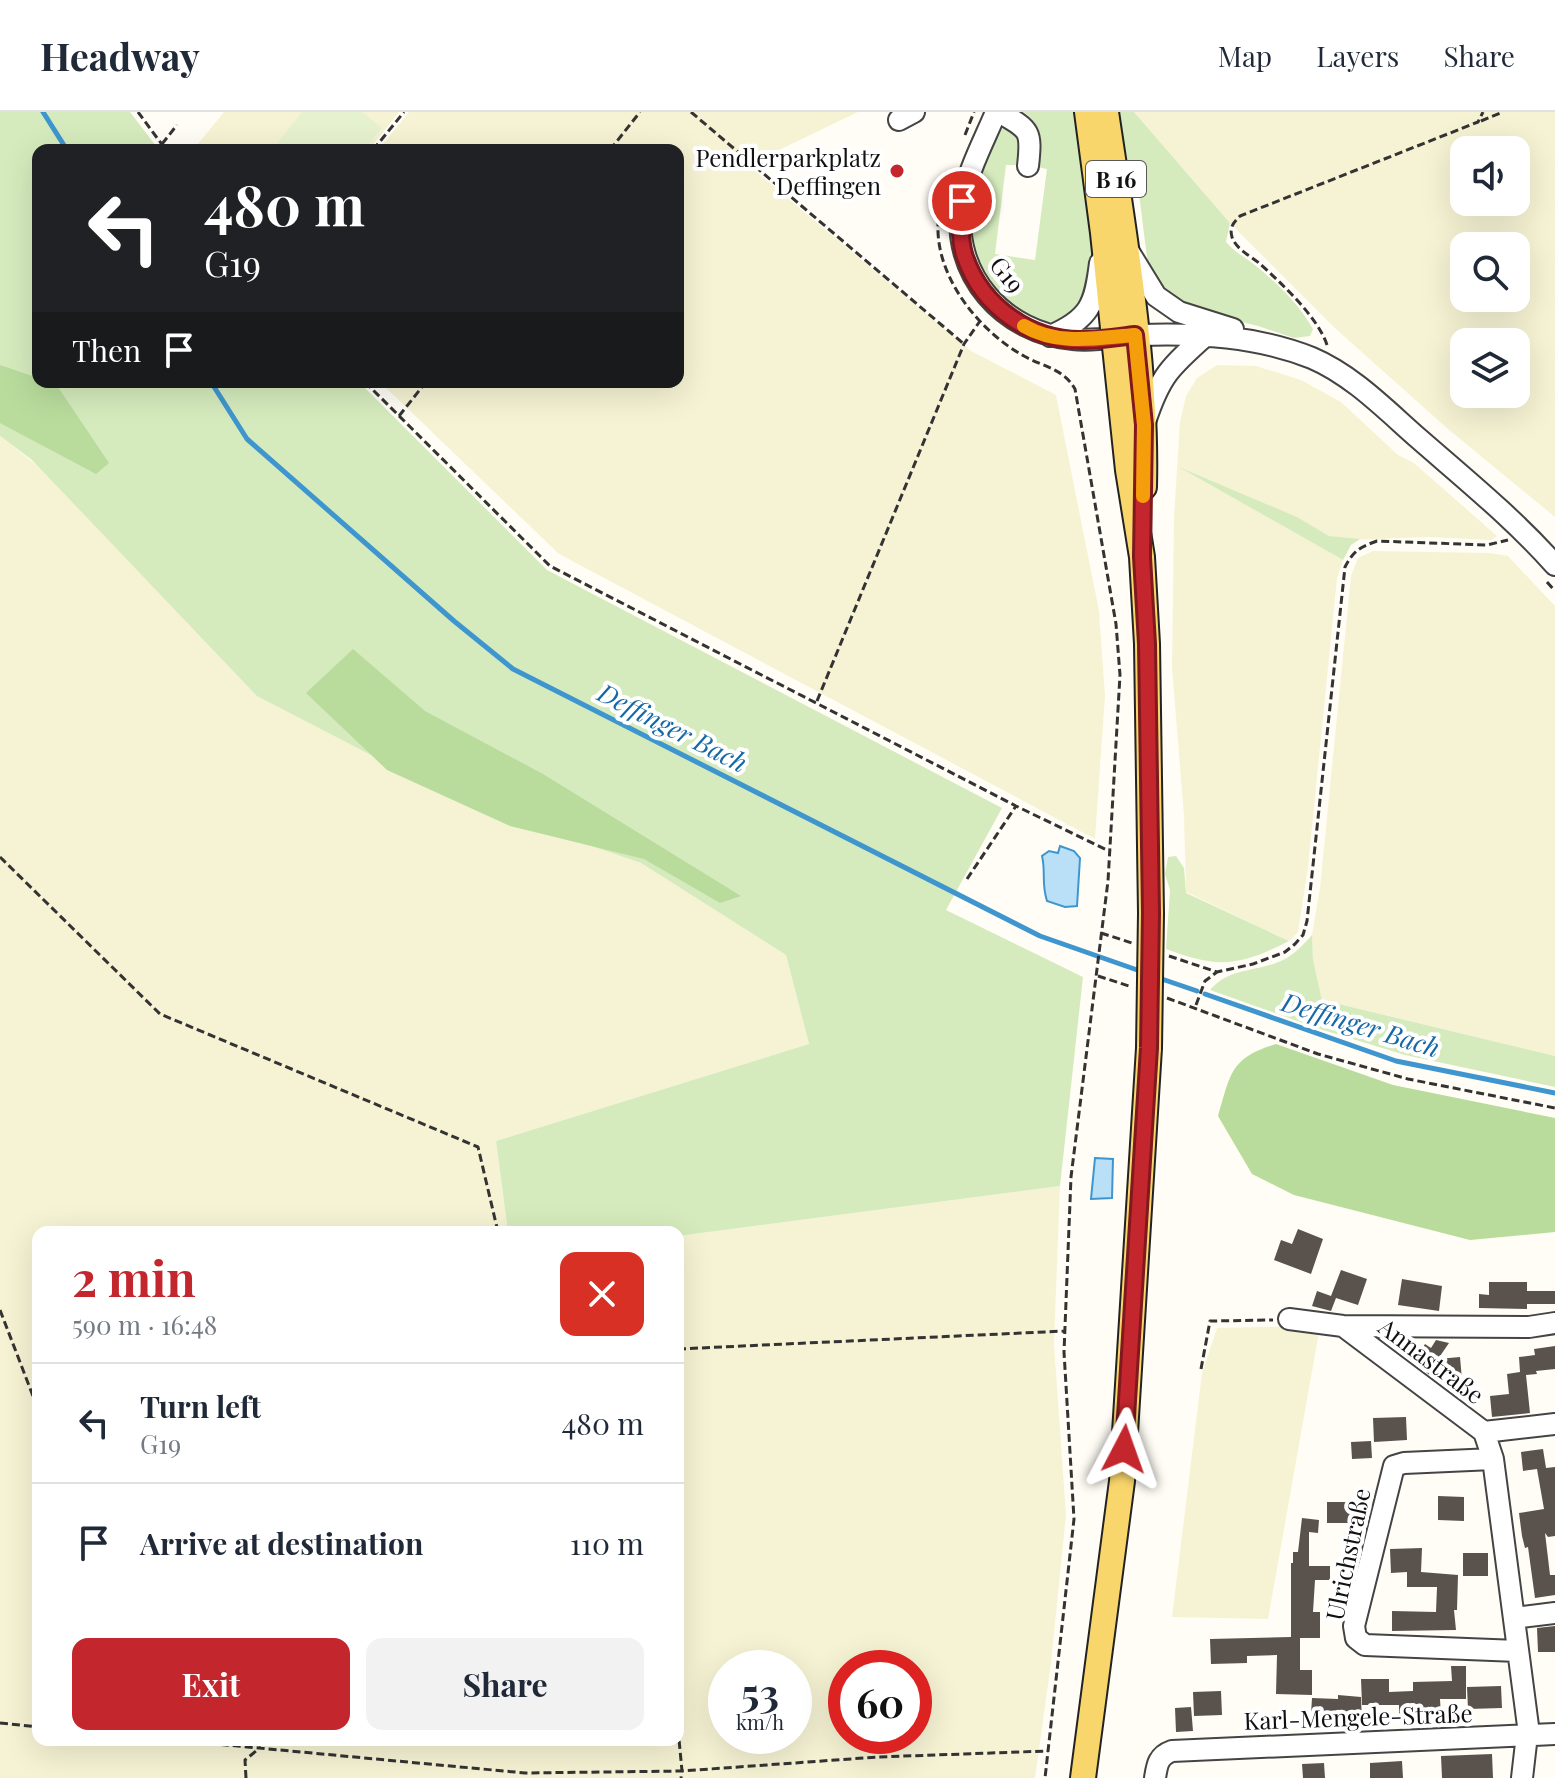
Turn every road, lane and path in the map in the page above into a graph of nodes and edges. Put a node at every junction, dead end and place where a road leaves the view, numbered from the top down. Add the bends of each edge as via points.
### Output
1 (138, 112) edge
2 (404, 112) edge
3 (640, 112) edge
4 (691, 112) edge
5 (974, 112) edge
6 (997, 112) edge
7 (1087, 112) edge
8 (1106, 112) edge
9 (1483, 112) edge
10 (1503, 112) edge
11 (1478, 122) junction
12 (177, 125) dead end
13 (963, 141) dead end
14 (162, 144) joint
15 (378, 144) edge
16 (615, 144) edge
17 (1028, 166) dead end
18 (948, 184) dead end
19 (1103, 233) junction
20 (1126, 246) junction
21 (980, 321) junction
22 (1050, 336) junction
23 (1124, 336) junction
24 (1205, 336) junction
25 (1258, 342) junction
26 (964, 344) junction
27 (1337, 373) junction
28 (371, 388) edge
29 (421, 388) edge
30 (399, 416) junction
31 (1144, 425) junction
32 (1523, 529) junction
33 (1142, 557) junction
34 (1555, 565) edge
35 (817, 701) junction
36 (1016, 806) junction
37 (1111, 852) junction
38 (0, 857) edge
39 (967, 879) dead end
40 (1101, 933) junction
41 (1145, 947) dead end
42 (1159, 952) dead end
43 (1217, 972) junction
44 (1097, 976) junction
45 (1139, 989) dead end
46 (1167, 998) dead end
47 (1196, 1006) junction
48 (1555, 1108) edge
49 (497, 1226) edge
50 (0, 1310) edge
51 (1289, 1319) joint
52 (1555, 1323) edge
53 (1343, 1326) junction
54 (1065, 1331) junction
55 (684, 1349) edge
56 (1201, 1369) dead end
57 (32, 1393) edge
58 (1555, 1424) edge
59 (1484, 1432) junction
60 (1493, 1459) junction
61 (1555, 1613) edge
62 (1514, 1618) junction
63 (1518, 1651) junction
64 (0, 1723) edge
65 (32, 1726) edge
66 (1555, 1734) edge
67 (1527, 1735) junction
68 (248, 1746) edge
69 (680, 1746) edge
70 (261, 1747) junction
71 (1048, 1751) junction
72 (682, 1771) junction
73 (246, 1778) edge
74 (681, 1778) edge
75 (1045, 1778) edge
76 (1083, 1778) edge
77 (1155, 1778) edge
78 (1522, 1778) edge

1 - 14 path
2 - 15 path
3 - 16 path
4 - 26 path
5 - 13 path
6 - 17 street via 1024,126 1031,141
6 - 22 street, G19 via 962,201 964,255 992,303 1027,328
7 - 19 main road, B 16
8 - 20 main road, B 16
9 - 11 path
10 - 11 path
11 - 27 path via 1240,216 1232,224 1230,234 1237,246 1317,325
12 - 14 path
18 - 21 path via 938,227 944,264
19 - 22 street via 1096,298 1081,319
19 - 23 main road, B 16
20 - 23 main road, B 16
20 - 25 street via 1156,296 1179,312
21 - 26 path
21 - 37 path via 1025,357 1060,371 1075,389 1120,675
22 - 23 street, G19
23 - 24 street, G19
23 - 31 main road, B 16
23 - 33 main road, B 16 via 1128,470
24 - 25 street, G19
24 - 31 street via 1166,372
25 - 27 street via 1314,359
26 - 35 path
27 - 32 street via 1365,391
28 - 30 path
29 - 30 path
30 - 35 path via 550,566
31 - 33 main road, B 16
32 - 34 street
32 - 43 path via 1510,540 1487,545 1377,541 1352,554 1345,567 1303,935 1285,952
33 - 76 main road, B 16, bridge via 1149,1048 1122,1481
35 - 36 path
36 - 37 path
36 - 39 path
37 - 40 path
38 - 49 path via 160,1014 478,1147
40 - 41 path
40 - 44 path
42 - 43 path
43 - 47 path via 1205,981
44 - 45 path
44 - 54 path via 1071,1177
46 - 47 path
47 - 48 path via 1318,1054 1408,1079
50 - 57 path
51 - 53 street, Annastraße
51 - 56 path via 1210,1321
52 - 53 street
53 - 59 street, Annastraße
54 - 55 path
54 - 71 path via 1074,1519
58 - 59 street
59 - 60 street, Annastraße
60 - 62 street, Annastraße
60 - 63 street, Ulrichstraße via 1394,1466 1354,1626 1356,1638 1365,1645
61 - 62 street
62 - 63 street, Annastraße
63 - 67 street, Annastraße
64 - 65 path
66 - 67 street, Karl-Mengele-Straße
67 - 77 street, Karl-Mengele-Straße via 1163,1754
67 - 78 street, Annastraße
68 - 70 path
69 - 72 path
70 - 72 path via 525,1773
70 - 73 path via 245,1760
71 - 72 path
71 - 75 path
72 - 74 path

